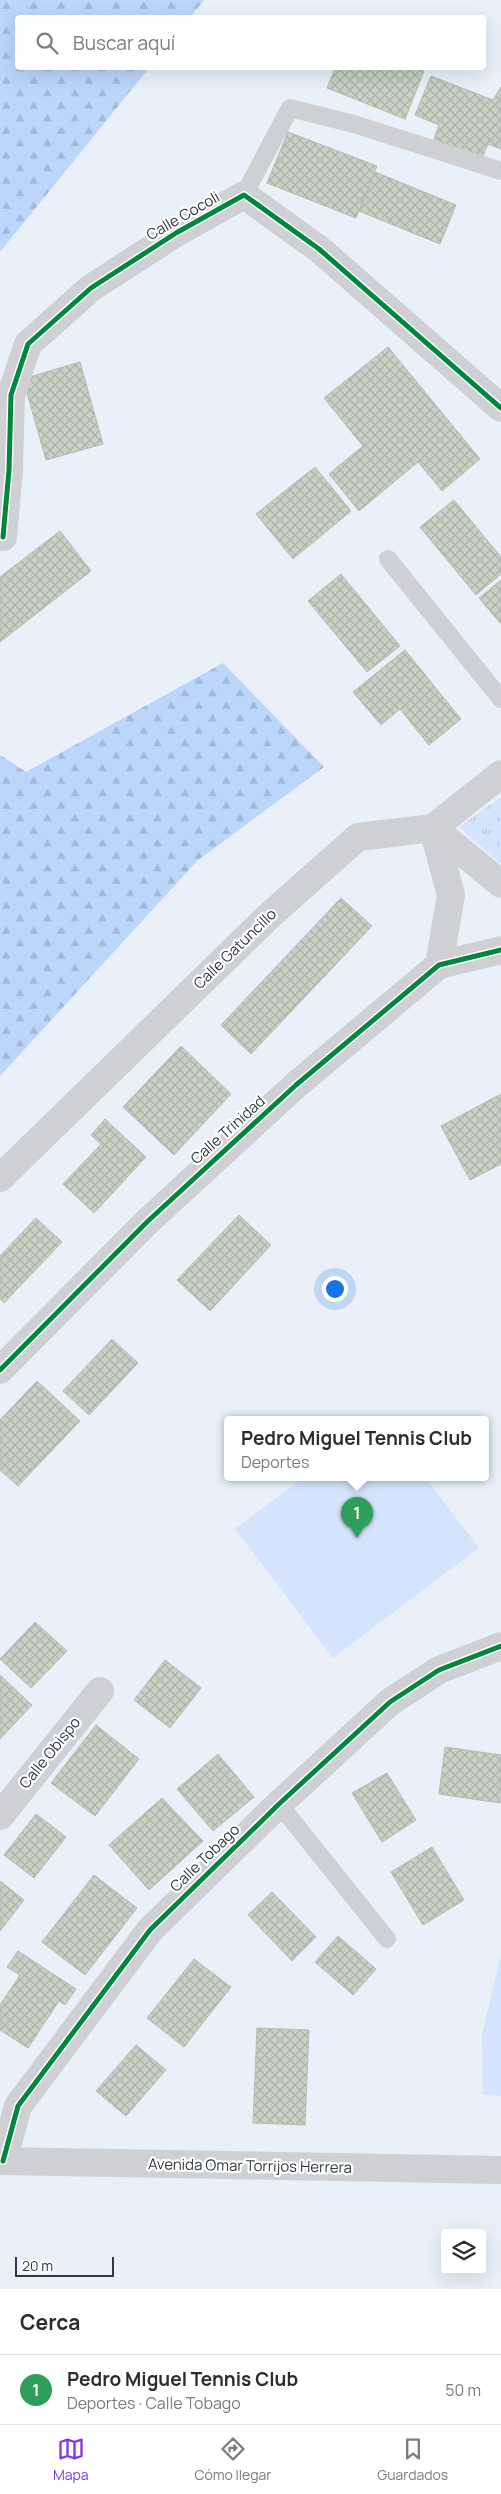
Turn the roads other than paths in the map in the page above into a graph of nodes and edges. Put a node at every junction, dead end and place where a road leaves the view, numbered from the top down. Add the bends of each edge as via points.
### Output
1 (501, 171) edge
2 (244, 195) junction
3 (501, 408) edge
4 (3, 537) dead end
5 (388, 559) dead end
6 (501, 699) edge
7 (501, 774) edge
8 (433, 828) junction
9 (501, 884) edge
10 (501, 950) edge
11 (439, 965) junction
12 (0, 1178) edge
13 (0, 1370) edge
14 (501, 1646) edge
15 (100, 1690) dead end
16 (279, 1804) junction
17 (0, 1816) edge
18 (387, 1939) dead end
19 (9, 2099) edge
20 (2, 2161) edge
21 (501, 2170) edge

1 - 2 lane via 354,124 290,108
2 - 3 street via 319,249
2 - 4 street, Calle Cocoli via 176,233 91,288 28,344 11,395
5 - 6 lane
7 - 8 street
8 - 9 street
8 - 11 street via 451,896
8 - 12 street, Calle Gatuncillo via 358,837 270,915
10 - 11 street, Calle Trinidad
11 - 13 street, Calle Trinidad via 296,1085 148,1221
14 - 16 street, Calle Tobago via 440,1670 390,1702
15 - 17 street, Calle Obispo
16 - 18 lane
16 - 19 street, Calle Tobago via 150,1930
19 - 20 street, Calle Tobago
20 - 21 street, Avenida Omar Torrijos Herrera

